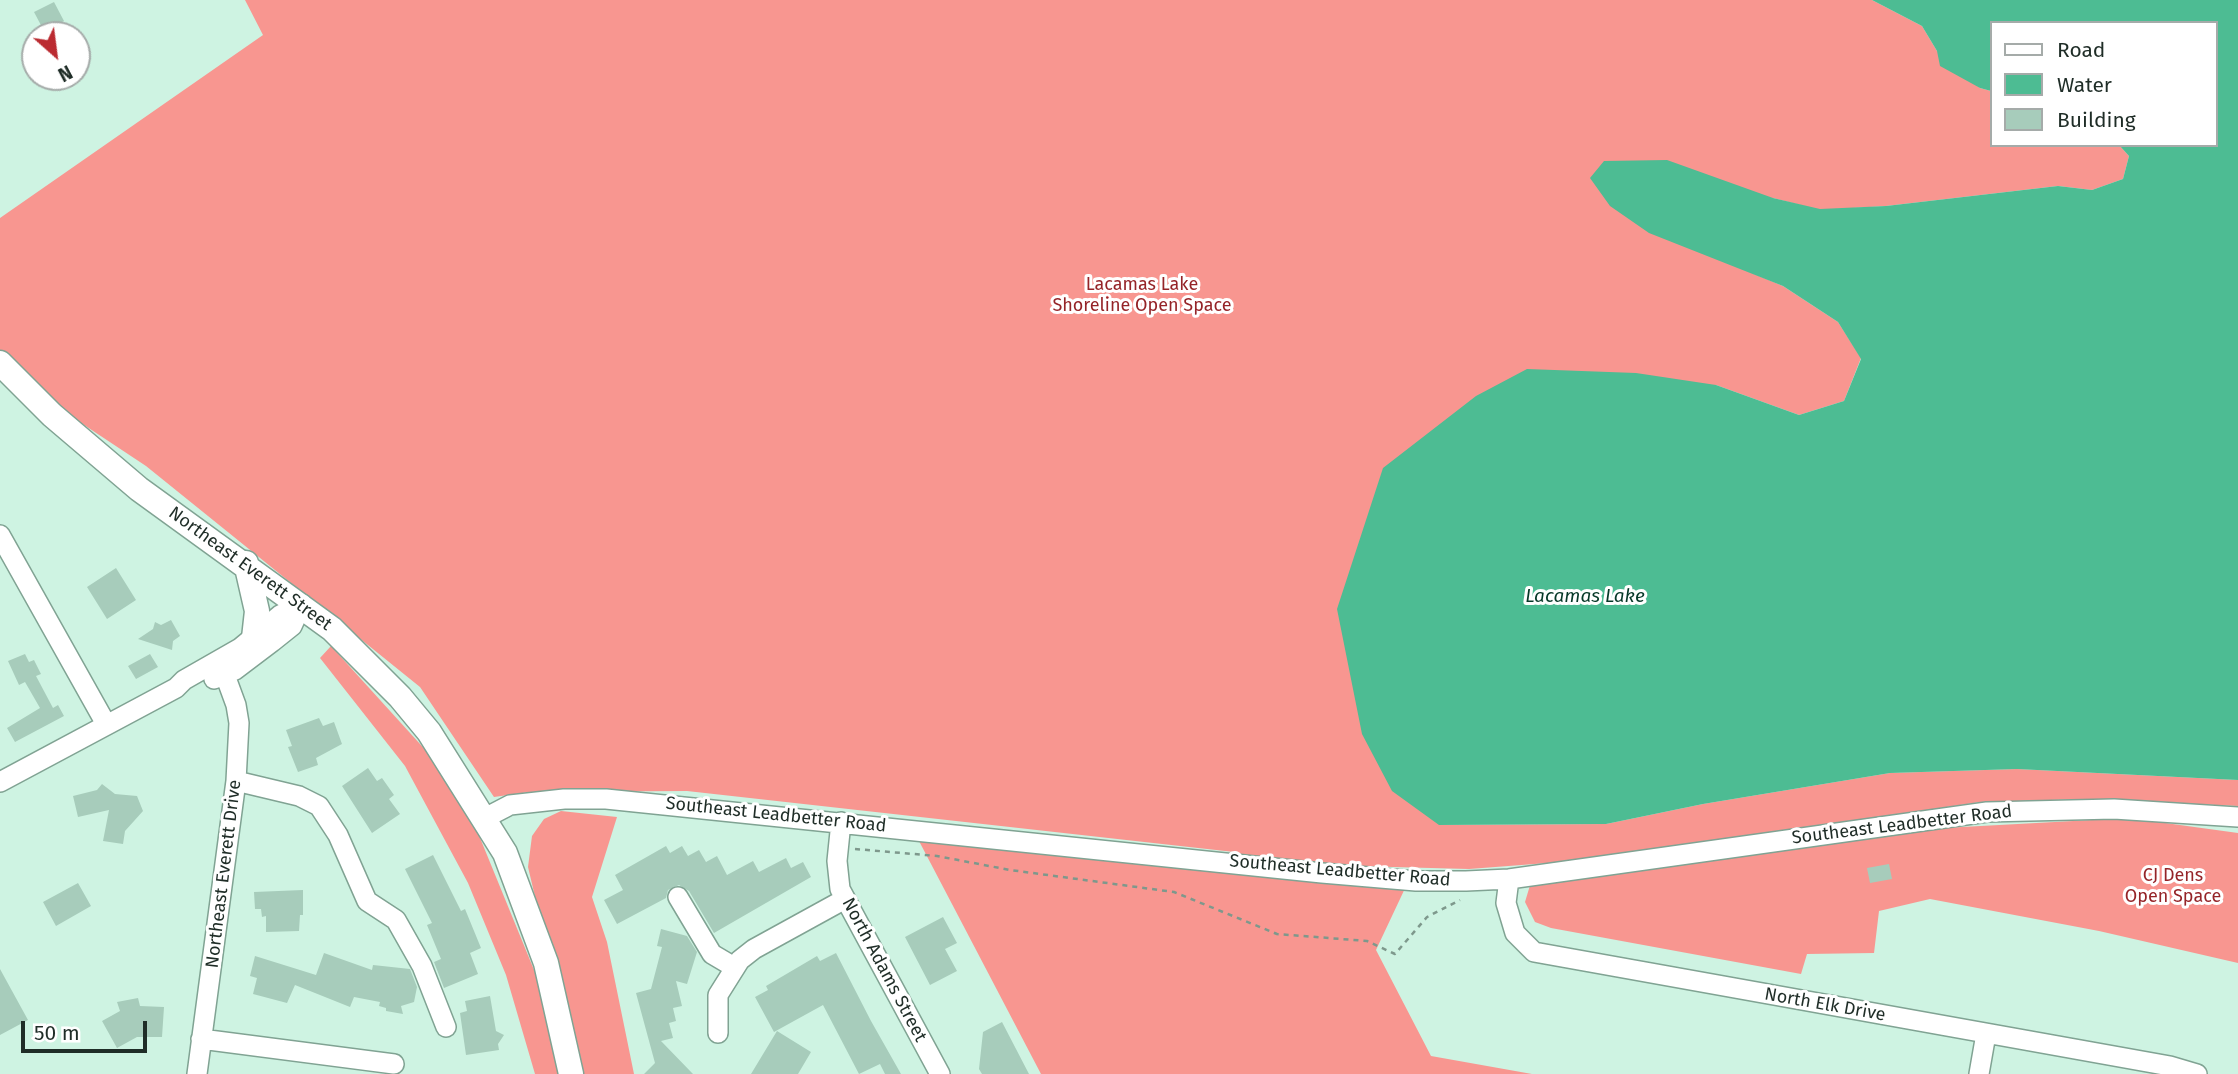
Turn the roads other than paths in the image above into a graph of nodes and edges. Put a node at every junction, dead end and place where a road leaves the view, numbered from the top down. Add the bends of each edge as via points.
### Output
1 (0, 363) edge
2 (0, 535) edge
3 (246, 563) junction
4 (302, 604) junction
5 (254, 638) junction
6 (225, 675) junction
7 (176, 688) junction
8 (106, 724) junction
9 (236, 781) junction
10 (0, 782) edge
11 (2238, 817) edge
12 (485, 818) junction
13 (841, 822) junction
14 (1509, 879) junction
15 (678, 897) dead end
16 (845, 899) junction
17 (734, 967) junction
18 (446, 1027) dead end
19 (718, 1033) dead end
20 (1986, 1034) junction
21 (201, 1039) junction
22 (394, 1064) dead end
23 (2188, 1072) edge
24 (197, 1074) edge
25 (572, 1074) edge
26 (940, 1074) edge
27 (1979, 1074) edge

1 - 3 main road, Northeast Everett Street via 52,415 139,489
2 - 8 street
3 - 4 main road, Northeast Everett Street
3 - 5 main road via 257,611
4 - 5 street via 280,615
4 - 6 street via 292,626
4 - 12 main road, Northeast Everett Street via 364,658 400,697 442,750
5 - 7 street
6 - 7 street
6 - 9 street, Northeast Everett Drive via 239,723
7 - 8 street
8 - 10 street
9 - 18 street via 299,796 319,806 338,835 367,901 396,920 422,966
9 - 21 street, Northeast Everett Drive
11 - 14 street, Southeast Leadbetter Road via 2114,809 1987,812
12 - 13 street, Southeast Leadbetter Road via 510,805 586,798
12 - 25 main road, Northeast Everett Street via 505,853 546,963
13 - 14 street, Southeast Leadbetter Road via 1321,873 1416,881
13 - 16 street, North Adams Street via 838,880
14 - 20 street, North Elk Drive via 1506,903 1515,933 1534,952
15 - 17 street via 712,954
16 - 17 street via 754,949
16 - 26 street, North Adams Street
17 - 19 street via 718,995
20 - 23 street, North Elk Drive
20 - 27 street
21 - 22 street
21 - 24 street, Northeast Everett Drive

